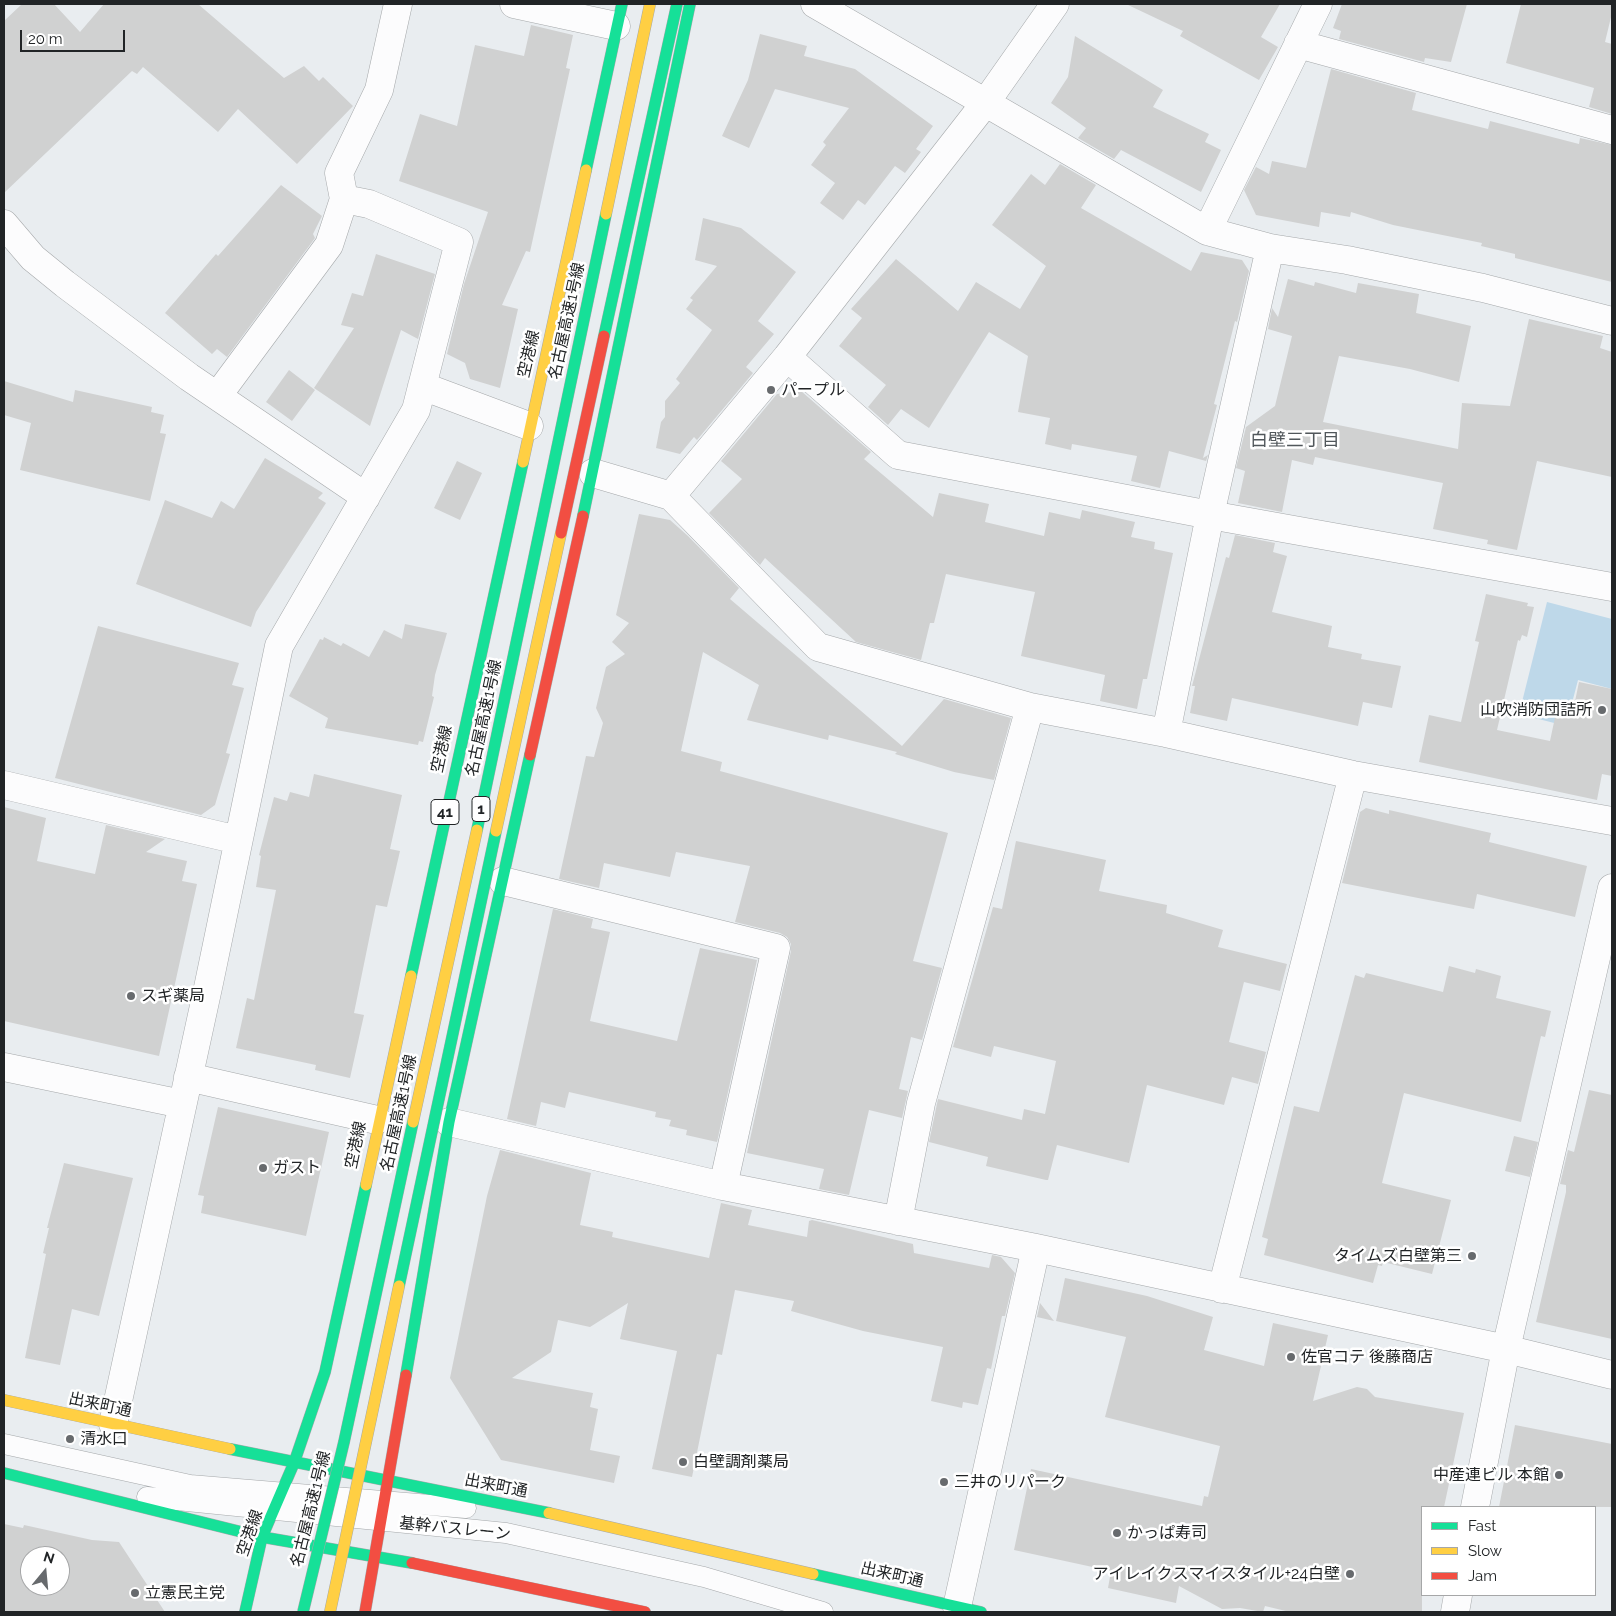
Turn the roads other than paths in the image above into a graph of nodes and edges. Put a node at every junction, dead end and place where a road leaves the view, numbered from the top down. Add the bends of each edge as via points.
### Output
1 (398, 4) edge
2 (514, 4) edge
3 (650, 4) edge
4 (677, 4) edge
5 (690, 4) edge
6 (815, 4) edge
7 (1055, 4) edge
8 (1318, 4) edge
9 (619, 15) edge
10 (1298, 44) junction
11 (986, 102) junction
12 (1612, 130) edge
13 (344, 199) junction
14 (4, 224) edge
15 (1207, 231) junction
16 (1270, 248) junction
17 (1612, 321) edge
18 (787, 357) junction
19 (422, 386) junction
20 (218, 395) junction
21 (529, 426) junction
22 (593, 473) junction
23 (672, 496) junction
24 (366, 497) junction
25 (1210, 515) junction
26 (1612, 587) edge
27 (1030, 706) junction
28 (1166, 733) junction
29 (1353, 775) junction
30 (4, 785) edge
31 (1612, 821) edge
32 (238, 840) junction
33 (503, 880) junction
34 (1612, 888) edge
35 (4, 1067) edge
36 (188, 1077) junction
37 (182, 1104) junction
38 (378, 1120) junction
39 (449, 1122) junction
40 (723, 1186) junction
41 (898, 1221) junction
42 (1036, 1248) junction
43 (1222, 1289) junction
44 (1506, 1349) junction
45 (1612, 1374) edge
46 (4, 1400) edge
47 (113, 1424) junction
48 (4, 1444) edge
49 (294, 1463) junction
50 (4, 1473) edge
51 (388, 1481) junction
52 (79, 1490) junction
53 (282, 1491) junction
54 (1475, 1506) edge
55 (274, 1511) junction
56 (383, 1511) junction
57 (553, 1514) junction
58 (262, 1537) junction
59 (376, 1555) junction
60 (1458, 1596) edge
61 (969, 1610) edge
62 (245, 1612) edge
63 (303, 1612) edge
64 (330, 1612) edge
65 (365, 1612) edge
66 (645, 1612) edge
67 (823, 1612) edge
68 (1455, 1612) edge

1 - 13 street via 379,90 339,173
2 - 9 street
3 - 63 main road, 名古屋高速1号線 / 1, bridge via 470,861 344,1442
4 - 64 main road, 1, bridge via 487,872
5 - 22 main road
6 - 11 street
7 - 11 street
8 - 10 street
9 - 21 main road, 空港線 / 41
10 - 12 street
10 - 15 street
11 - 15 street
11 - 18 street
13 - 19 street via 369,204 459,242
13 - 20 street via 329,245
14 - 20 street via 33,258 65,284
15 - 16 street
16 - 17 street via 1483,288
16 - 25 street
18 - 23 street
18 - 25 street via 898,455
19 - 21 street
19 - 24 street via 416,410
20 - 24 street
21 - 38 main road, 空港線 / 41
22 - 23 street
22 - 33 main road
23 - 27 street via 818,646
24 - 32 street via 279,646
25 - 26 street
25 - 28 street
27 - 28 street
27 - 41 street via 921,1103
28 - 29 street
29 - 31 street
29 - 43 street
30 - 32 street
32 - 36 street
33 - 39 main road
33 - 40 street via 776,948
34 - 44 street
35 - 37 street
36 - 37 street
36 - 38 street
37 - 47 street
38 - 49 main road, 空港線 / 41 via 325,1372
39 - 40 street
39 - 51 main road
40 - 41 street
41 - 42 street
42 - 43 street
42 - 61 street
43 - 44 street
44 - 45 street
44 - 54 street
46 - 47 main road, 出来町通
47 - 49 main road, 出来町通
48 - 53 lane, 基幹バスレーン via 190,1485
49 - 51 main road, 出来町通
49 - 53 main road, 空港線 / 41
50 - 52 main road
51 - 56 main road
51 - 57 main road, 出来町通
52 - 55 lane, 基幹バスレーン
52 - 58 main road
53 - 55 main road, 空港線 / 41
53 - 56 lane, 基幹バスレーン
55 - 56 lane, 基幹バスレーン
55 - 58 main road, 空港線 / 41
56 - 57 lane, 基幹バスレーン
56 - 59 main road
56 - 67 lane, 基幹バスレーン via 506,1533 704,1577
57 - 61 main road, 出来町通
58 - 59 main road
58 - 62 main road, 空港線 / 41
59 - 65 main road
59 - 66 main road
60 - 68 street

